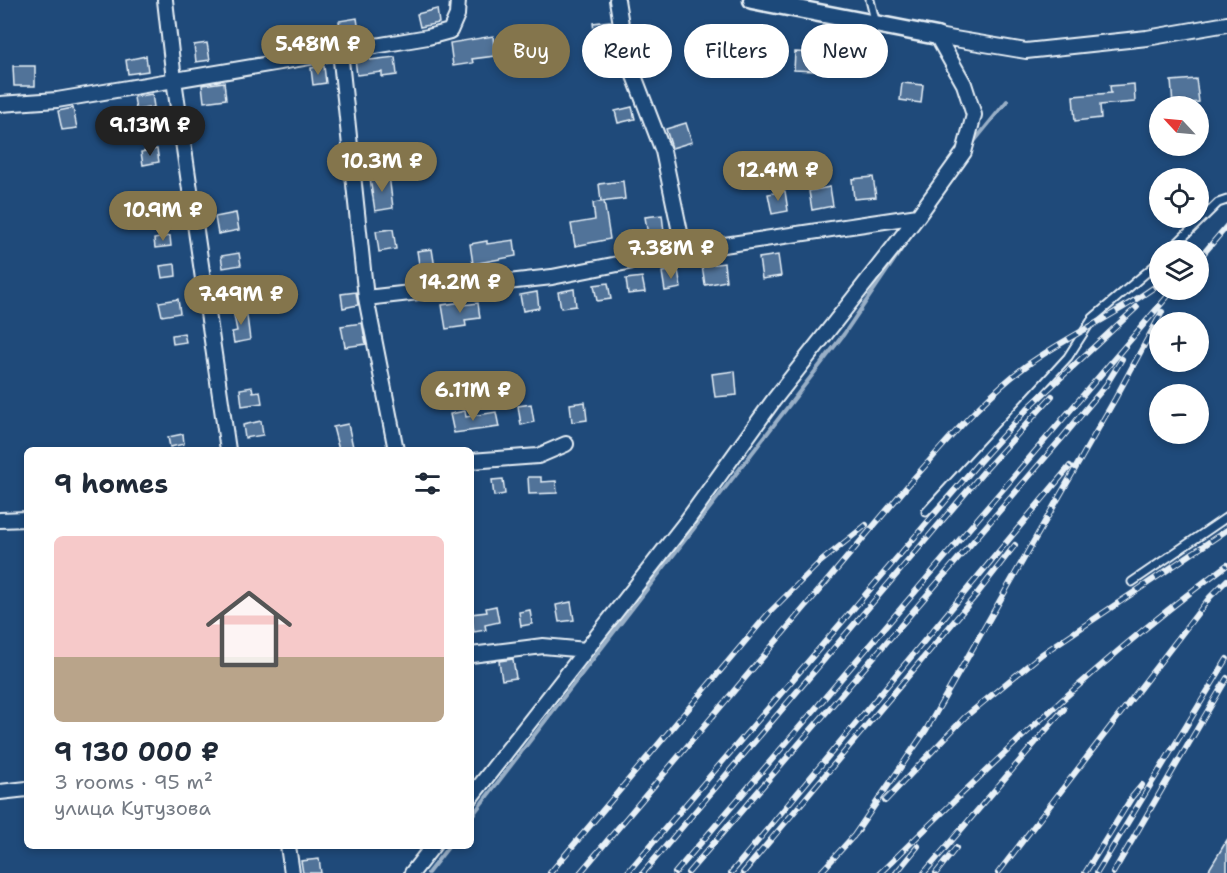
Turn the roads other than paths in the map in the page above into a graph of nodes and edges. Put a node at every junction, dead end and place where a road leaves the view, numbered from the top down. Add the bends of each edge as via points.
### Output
1 (165, 0) edge
2 (458, 0) edge
3 (616, 0) edge
4 (752, 0) edge
5 (870, 0) edge
6 (876, 24) joint
7 (1227, 24) edge
8 (888, 26) edge
9 (937, 36) junction
10 (340, 51) junction
11 (174, 80) junction
12 (0, 104) edge
13 (1227, 200) edge
14 (918, 216) junction
15 (1180, 240) edge
16 (684, 251) junction
17 (1149, 270) edge
18 (366, 298) junction
19 (566, 444) dead end
20 (228, 447) edge
21 (395, 447) edge
22 (474, 461) edge
23 (926, 512) dead end
24 (1227, 517) edge
25 (24, 519) edge
26 (0, 520) edge
27 (1132, 582) dead end
28 (586, 650) junction
29 (474, 655) edge
30 (24, 789) edge
31 (0, 792) edge
32 (474, 793) edge
33 (288, 849) edge
34 (431, 849) edge
35 (292, 873) edge
36 (412, 873) edge

1 - 11 street
2 - 10 street via 458,15 450,30
3 - 16 street via 626,55 663,152
4 - 6 street
5 - 6 lane
7 - 9 street via 1147,38 1026,51
8 - 9 street
9 - 14 street via 964,84 974,115 964,152
10 - 11 street
10 - 18 street
11 - 12 street via 57,100
11 - 20 street
13 - 15 lane via 1218,203
14 - 16 street
14 - 28 street
16 - 18 street via 552,277
17 - 23 lane via 1093,318 1068,357
18 - 21 street
19 - 22 street via 538,456
24 - 27 lane
25 - 26 street
28 - 29 street via 543,646
28 - 32 street
30 - 31 street
33 - 35 street
34 - 36 street

